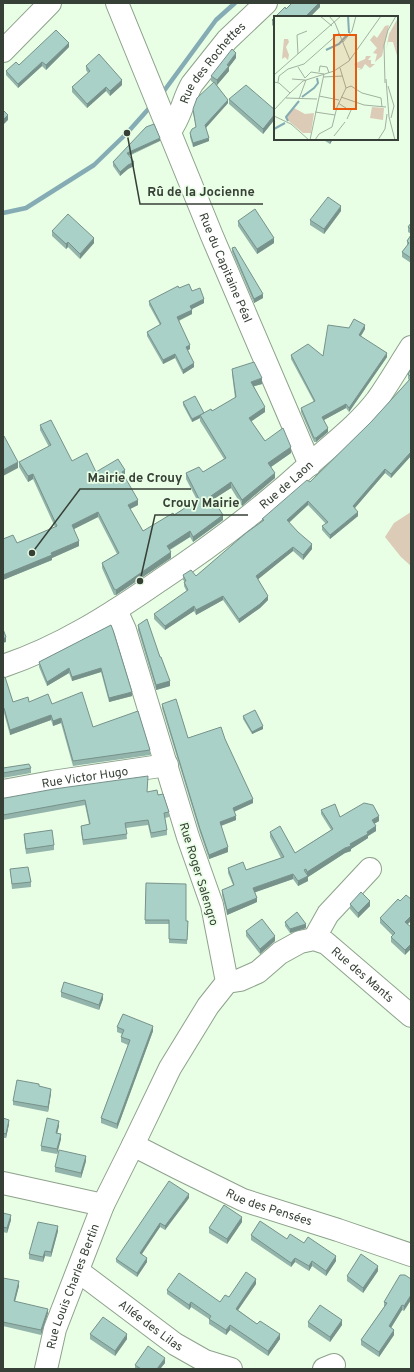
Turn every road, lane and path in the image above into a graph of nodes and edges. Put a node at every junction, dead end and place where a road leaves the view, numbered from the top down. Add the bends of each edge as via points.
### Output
1 (117, 3) edge
2 (266, 3) edge
3 (52, 4) edge
4 (3, 52) edge
5 (170, 131) junction
6 (411, 347) edge
7 (310, 465) junction
8 (116, 610) junction
9 (3, 666) edge
10 (166, 765) junction
11 (3, 791) edge
12 (370, 869) dead end
13 (314, 939) junction
14 (227, 982) junction
15 (411, 1016) edge
16 (133, 1145) junction
17 (3, 1183) edge
18 (103, 1204) junction
19 (411, 1255) edge
20 (78, 1272) junction
21 (46, 1369) edge
22 (231, 1369) edge

1 - 5 street, Rue du Capitaine Péal
2 - 5 street, Rue des Rochettes via 227,40 192,84 178,119
3 - 4 street
5 - 7 street, Rue du Capitaine Péal
6 - 7 street, Rue de Laon via 376,400 348,431
7 - 8 street, Rue de Laon via 228,533
8 - 9 street, Rue de Laon via 44,649
8 - 10 street, Rue Roger Salengro via 122,621
10 - 11 street, Rue Victor Hugo
10 - 14 street, Rue Roger Salengro via 212,905
12 - 13 street via 328,914
13 - 14 street via 300,942 280,952 258,972 240,980
13 - 15 street, Rue des Mants via 326,943
14 - 16 street via 208,1006 170,1068
16 - 18 street, Rue Louis Charles Bertin
16 - 19 street, Rue des Pensées via 243,1200
17 - 18 street
18 - 20 street, Rue Louis Charles Bertin
20 - 21 street, Rue Louis Charles Bertin via 55,1329
20 - 22 street, Allée des Lilas via 175,1344 205,1360

